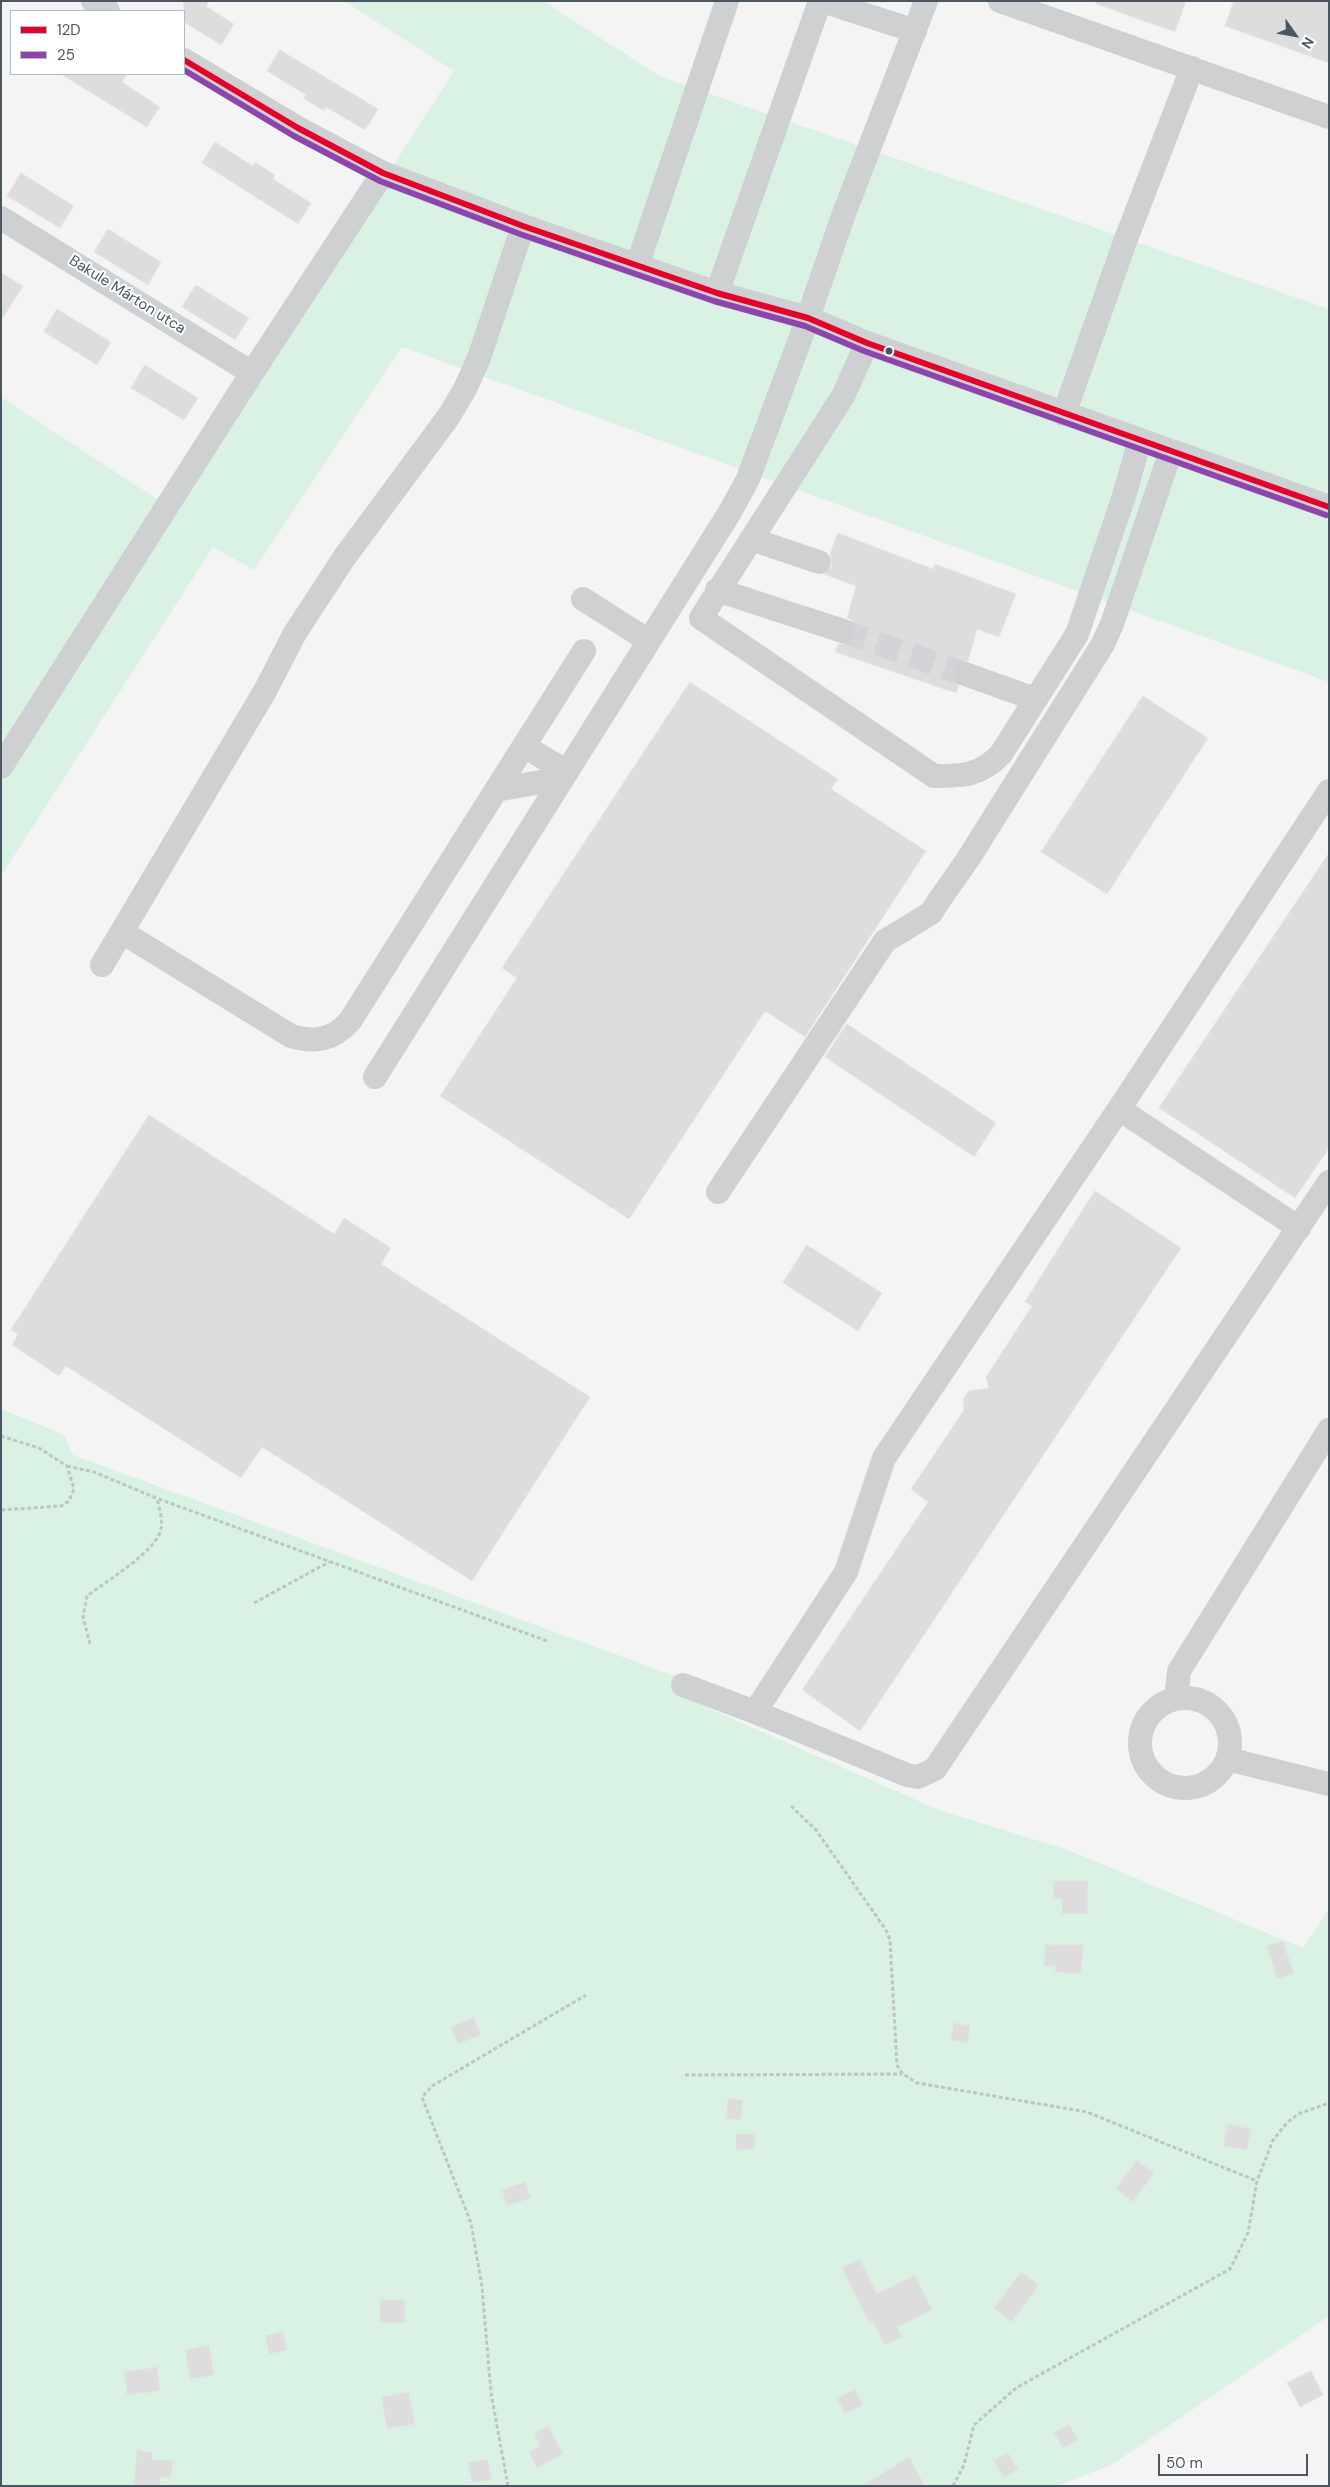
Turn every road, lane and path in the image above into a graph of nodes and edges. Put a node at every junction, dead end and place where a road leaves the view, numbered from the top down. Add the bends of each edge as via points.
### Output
1 (93, 1) edge
2 (727, 1) edge
3 (822, 1) edge
4 (926, 1) edge
5 (1000, 1) edge
6 (106, 10) edge
7 (915, 31) junction
8 (185, 61) edge
9 (1192, 68) junction
10 (1329, 117) edge
11 (383, 173) junction
12 (1, 218) edge
13 (523, 226) junction
14 (637, 266) junction
15 (717, 293) junction
16 (808, 318) junction
17 (867, 344) junction
18 (252, 374) junction
19 (1064, 414) junction
20 (1140, 440) junction
21 (1171, 451) junction
22 (1329, 507) edge
23 (751, 539) junction
24 (819, 562) dead end
25 (718, 590) junction
26 (583, 599) dead end
27 (843, 631) tunnel mouth
28 (648, 642) junction
29 (584, 651) dead end
30 (965, 674) tunnel mouth
31 (1035, 699) junction
32 (524, 746) junction
33 (1, 767) edge
34 (565, 775) junction
35 (496, 790) junction
36 (1329, 791) edge
37 (122, 932) junction
38 (102, 964) dead end
39 (375, 1077) dead end
40 (1119, 1109) junction
41 (1329, 1182) edge
42 (718, 1192) dead end
43 (1299, 1228) junction
44 (1329, 1430) edge
45 (1, 1436) edge
46 (67, 1466) junction
47 (156, 1498) junction
48 (1, 1510) edge
49 (330, 1562) junction
50 (254, 1603) dead end
51 (547, 1641) dead end
52 (90, 1644) dead end
53 (683, 1685) dead end
54 (1176, 1699) junction
55 (755, 1712) junction
56 (1227, 1759) junction
57 (1329, 1784) edge
58 (791, 1806) dead end
59 (586, 1995) dead end
60 (903, 2074) junction
61 (685, 2075) dead end
62 (1329, 2103) edge
63 (1257, 2181) junction
64 (508, 2486) edge
65 (953, 2486) edge

1 - 6 street
2 - 14 street
3 - 7 street
3 - 15 street
4 - 7 street
5 - 9 street
7 - 16 street via 843,216
8 - 11 street via 298,128
9 - 10 street
9 - 19 street via 1126,239
11 - 13 street
11 - 18 street
12 - 18 street, Bakule Márton utca
13 - 14 street
13 - 37 street via 479,358 465,389 449,416 344,558 295,633 265,690
14 - 15 street
15 - 16 street
16 - 17 street
16 - 28 street via 748,479
17 - 19 street
17 - 23 street via 843,396
18 - 33 street
19 - 20 street
20 - 21 street
20 - 31 street via 1077,634
21 - 22 street
21 - 42 street via 1103,644 931,913 885,941
23 - 24 street
23 - 25 street
25 - 27 street
25 - 31 street via 701,618 934,776 962,776 988,768 1001,754
26 - 28 street
28 - 34 street
29 - 32 street
30 - 31 street
32 - 34 street
32 - 35 street
34 - 35 street
34 - 39 street
35 - 37 street via 350,1021 342,1030 324,1039 314,1041 292,1036
36 - 40 street
37 - 38 street
40 - 43 street
40 - 55 street via 884,1458 846,1572
41 - 43 street
43 - 55 street via 936,1769 918,1777 907,1775
44 - 54 street via 1179,1671
45 - 46 path via 40,1448
46 - 47 path via 94,1472
46 - 48 path via 74,1488 69,1501 61,1506
47 - 49 path
47 - 52 path via 162,1518 154,1545 87,1596 83,1617
49 - 50 path
49 - 51 path
53 - 55 street
54 - 56 street via 1200,1700 1219,1714 1230,1735
54 - 56 street via 1153,1712 1140,1735 1141,1757 1155,1778 1177,1788 1202,1786 1217,1775
56 - 57 street
58 - 60 path via 828,1845 886,1930 890,1940 897,2065
59 - 64 path via 432,2086 422,2097 471,2223 482,2287 491,2393
60 - 61 path
60 - 63 path via 917,2083 1087,2112
62 - 63 path via 1298,2114 1286,2123 1273,2140
63 - 65 path via 1248,2233 1230,2269 1016,2388 974,2426 964,2465

